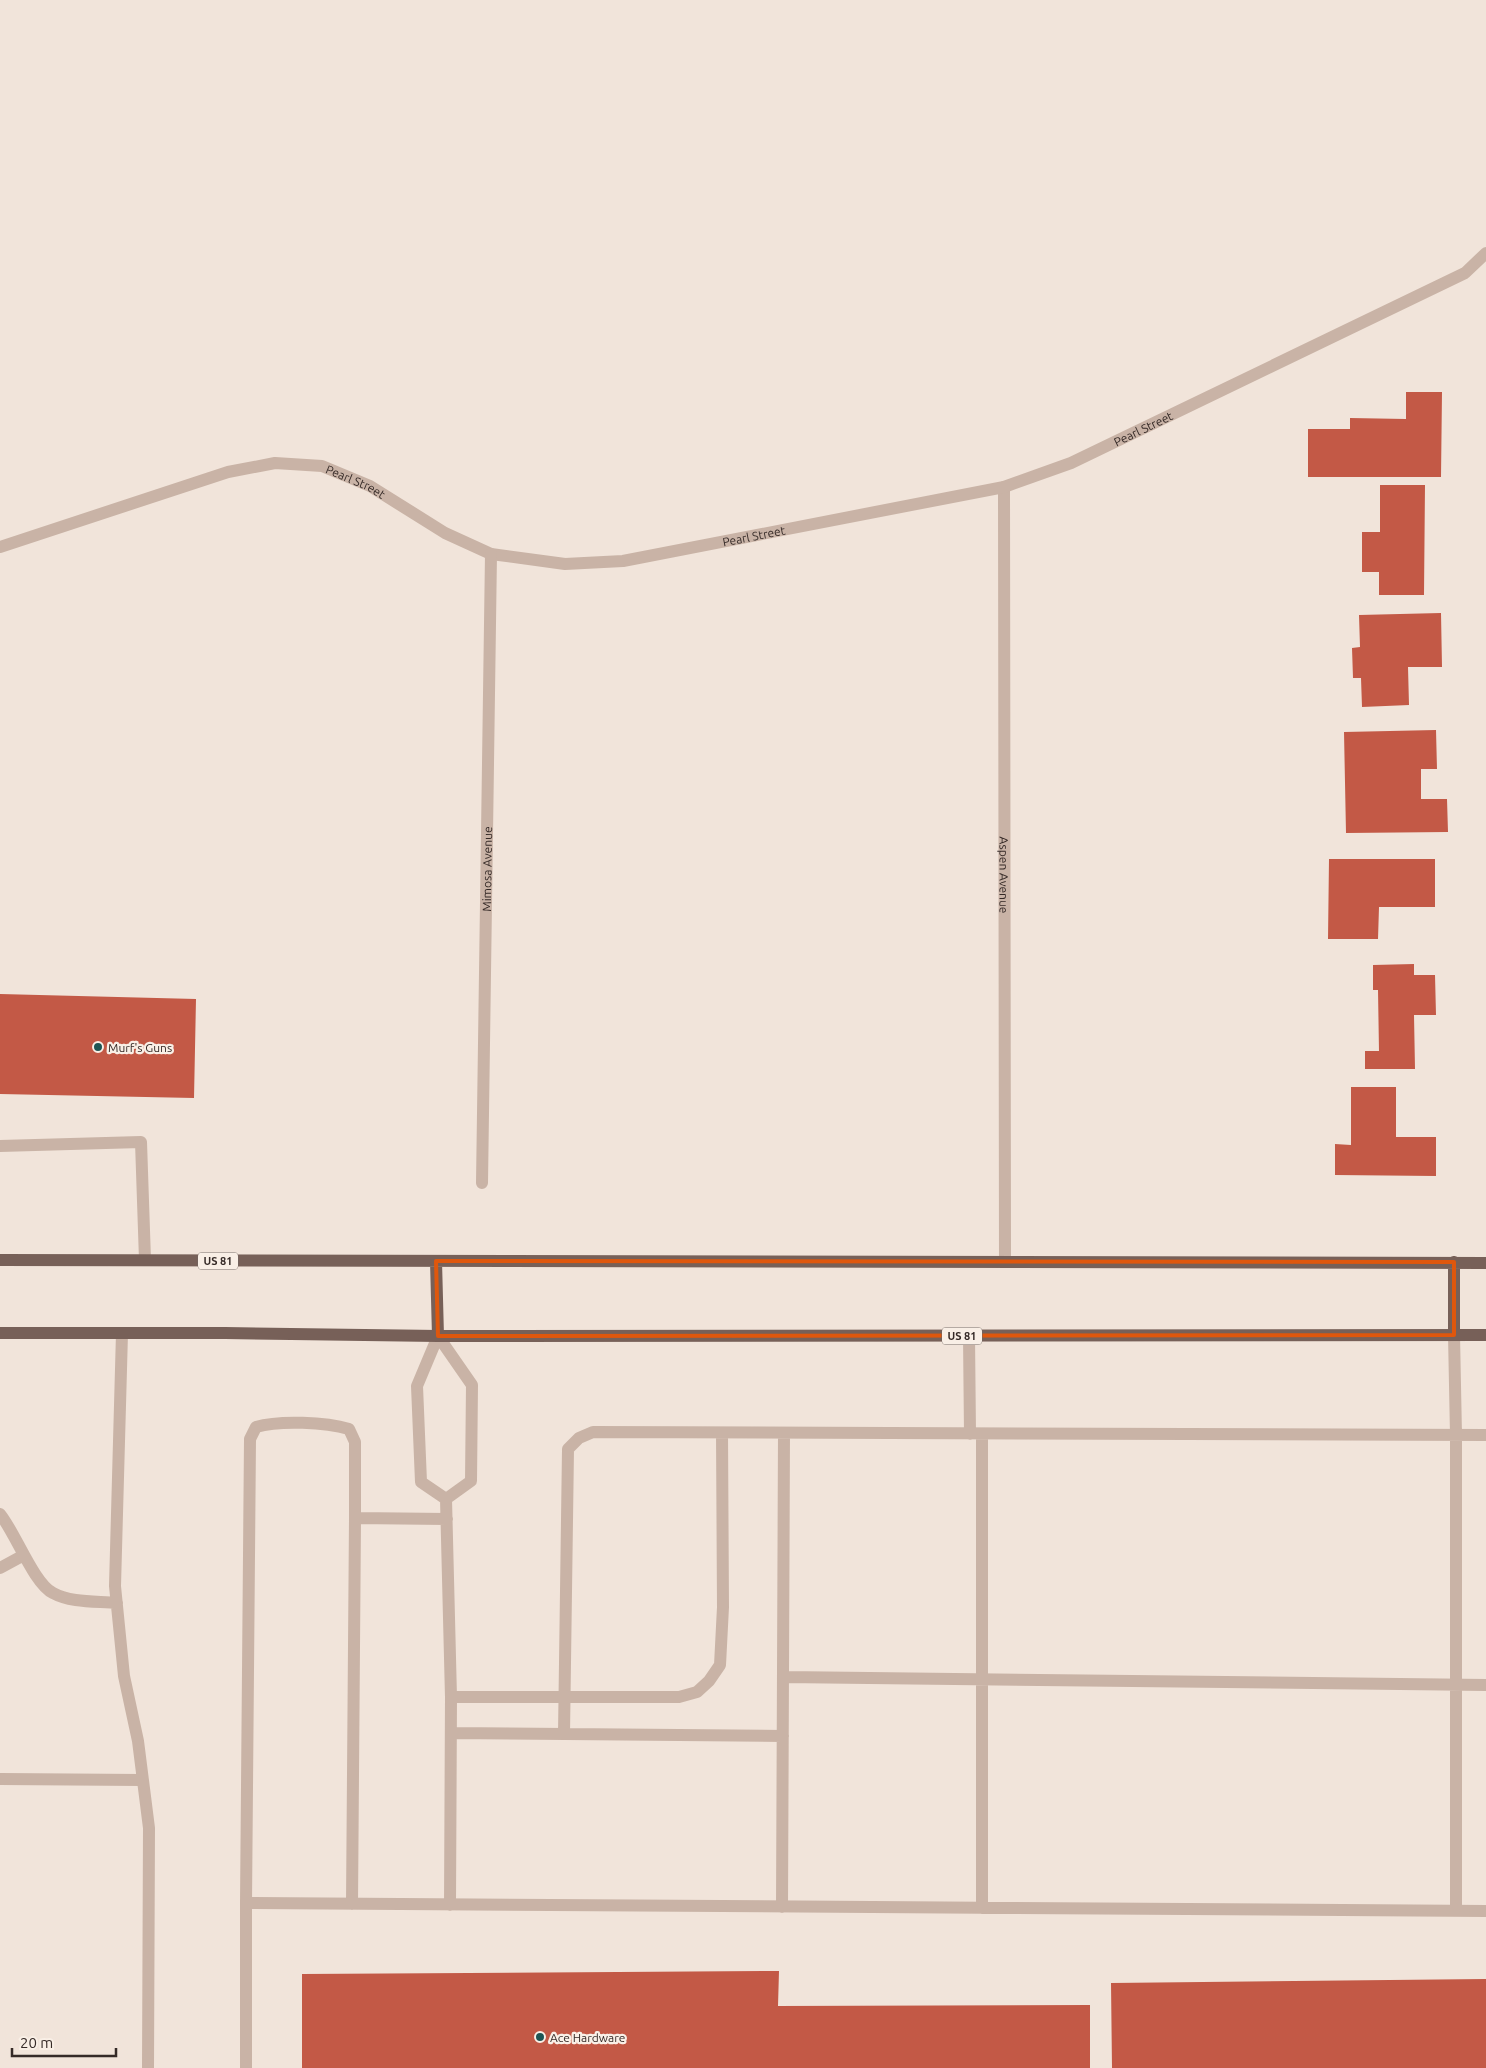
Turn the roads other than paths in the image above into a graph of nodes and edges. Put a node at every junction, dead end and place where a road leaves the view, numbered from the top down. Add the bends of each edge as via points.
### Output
1 (1486, 253) edge
2 (1004, 488) junction
3 (0, 548) edge
4 (491, 554) junction
5 (0, 1146) edge
6 (482, 1183) dead end
7 (0, 1260) edge
8 (145, 1260) junction
9 (436, 1261) junction
10 (1005, 1262) junction
11 (1454, 1262) junction
12 (1486, 1263) edge
13 (0, 1333) edge
14 (122, 1333) junction
15 (1454, 1335) junction
16 (438, 1336) junction
17 (968, 1336) junction
18 (1486, 1336) edge
19 (722, 1433) junction
20 (784, 1433) junction
21 (976, 1434) junction
22 (1456, 1435) junction
23 (1486, 1435) edge
24 (446, 1499) junction
25 (0, 1514) edge
26 (355, 1518) junction
27 (447, 1519) junction
28 (24, 1555) junction
29 (0, 1568) edge
30 (117, 1603) junction
31 (784, 1677) junction
32 (982, 1680) junction
33 (1456, 1685) junction
34 (1486, 1685) edge
35 (451, 1697) junction
36 (566, 1697) junction
37 (451, 1733) junction
38 (564, 1734) junction
39 (784, 1736) junction
40 (0, 1779) edge
41 (142, 1780) junction
42 (246, 1903) junction
43 (352, 1904) junction
44 (450, 1905) junction
45 (782, 1907) junction
46 (982, 1908) junction
47 (1456, 1911) junction
48 (1486, 1912) edge
49 (148, 2068) edge
50 (246, 2068) edge

1 - 2 street, Pearl Street via 1456,278 1071,463
2 - 4 street, Pearl Street via 623,560 565,564
2 - 10 street, Aspen Avenue
3 - 4 street, Pearl Street via 228,472 275,463 322,466 370,486 444,533
4 - 6 street, Mimosa Avenue
5 - 8 street via 141,1142
7 - 8 main road, US 81
8 - 9 main road, US 81
9 - 10 main road, US 81
9 - 16 main road
10 - 11 main road, US 81
11 - 12 main road, US 81
11 - 15 main road
13 - 14 main road, US 81
14 - 16 main road, US 81
14 - 30 street
15 - 17 main road, US 81
15 - 18 main road, US 81
15 - 22 street
16 - 17 main road, US 81
16 - 24 street via 417,1386 421,1482
16 - 24 street via 472,1384 471,1481
17 - 21 street
19 - 20 street
19 - 36 street via 720,1665 697,1692 679,1697
19 - 36 street via 593,1432 579,1438 568,1449
20 - 21 street
20 - 31 street
21 - 22 street
21 - 32 street
22 - 23 street
22 - 33 street
24 - 27 street
25 - 28 street
26 - 27 street
26 - 42 street via 355,1442 349,1429 334,1425 268,1423 256,1427 250,1439
26 - 43 street
27 - 35 street
28 - 29 street
28 - 30 street via 51,1593 67,1598
30 - 41 street via 124,1676 138,1742
31 - 32 street
31 - 39 street
32 - 33 street
32 - 46 street
33 - 34 street
33 - 47 street
35 - 36 street
35 - 37 street
36 - 38 street
37 - 38 street
37 - 44 street
38 - 39 street
39 - 45 street
40 - 41 street
41 - 49 street via 149,1828
42 - 43 street
42 - 50 street
43 - 44 street
44 - 45 street
45 - 46 street
46 - 47 street
47 - 48 street

